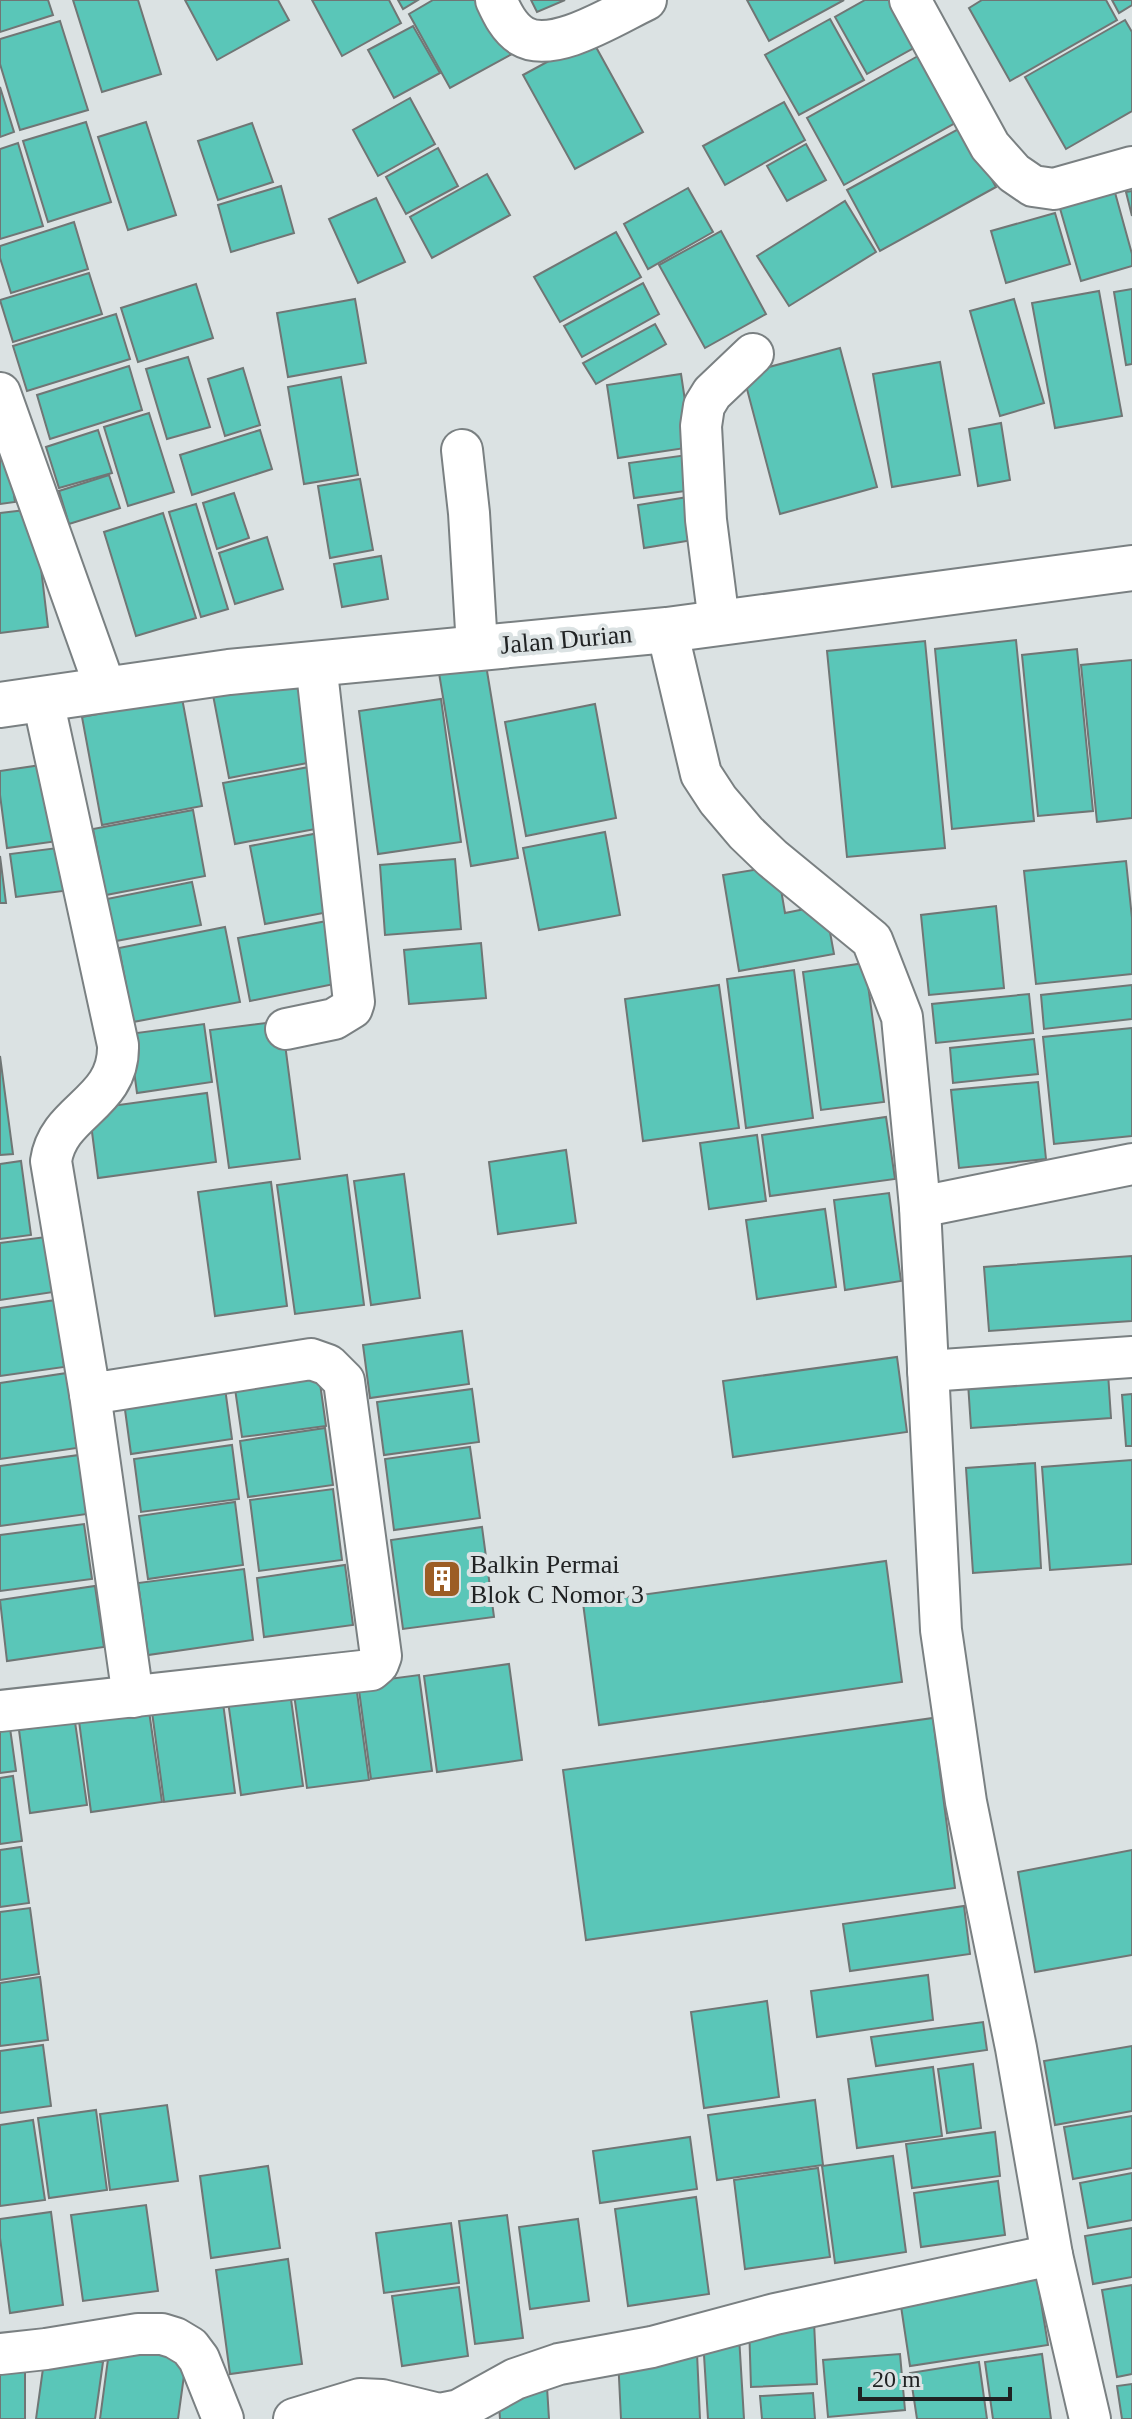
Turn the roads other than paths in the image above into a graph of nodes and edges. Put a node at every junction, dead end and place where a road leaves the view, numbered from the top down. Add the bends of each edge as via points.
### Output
1 (496, 0) edge
2 (646, 0) edge
3 (910, 0) edge
4 (1132, 167) edge
5 (753, 354) dead end
6 (1, 396) edge
7 (462, 450) dead end
8 (1132, 568) edge
9 (719, 622) junction
10 (667, 630) junction
11 (477, 647) junction
12 (316, 663) junction
13 (106, 690) junction
14 (43, 700) junction
15 (0, 705) edge
16 (286, 1029) dead end
17 (1132, 1164) edge
18 (920, 1207) junction
19 (1132, 1357) edge
20 (928, 1371) junction
21 (90, 1394) junction
22 (133, 1697) junction
23 (0, 1711) edge
24 (1052, 2255) junction
25 (0, 2354) edge
26 (223, 2419) edge
27 (294, 2419) edge
28 (1090, 2419) edge

1 - 2 street via 523,37 541,41 563,39
3 - 4 street via 990,146 1014,173 1033,186 1054,189
5 - 9 street via 712,393 701,426
6 - 13 street
7 - 11 street
8 - 9 street, Jalan Durian
9 - 10 street, Jalan Durian
10 - 11 street, Jalan Durian
10 - 18 street via 701,774 718,800 772,858 872,940 902,1017
11 - 12 street, Jalan Durian
12 - 13 street, Jalan Durian
12 - 16 street via 354,1002 334,1019
13 - 14 street, Jalan Durian
14 - 15 street, Jalan Durian
14 - 21 street via 118,1045 119,1060 107,1087 67,1126 51,1161
17 - 18 street
18 - 20 street
19 - 20 street
20 - 24 street via 941,1630 966,1802
21 - 22 street
21 - 22 street via 311,1359 328,1365 344,1381 378,1664 371,1670
22 - 23 street
24 - 27 street via 559,2364 515,2379 459,2410 439,2414 360,2399
24 - 28 street
25 - 26 street via 162,2334 190,2347 199,2359

